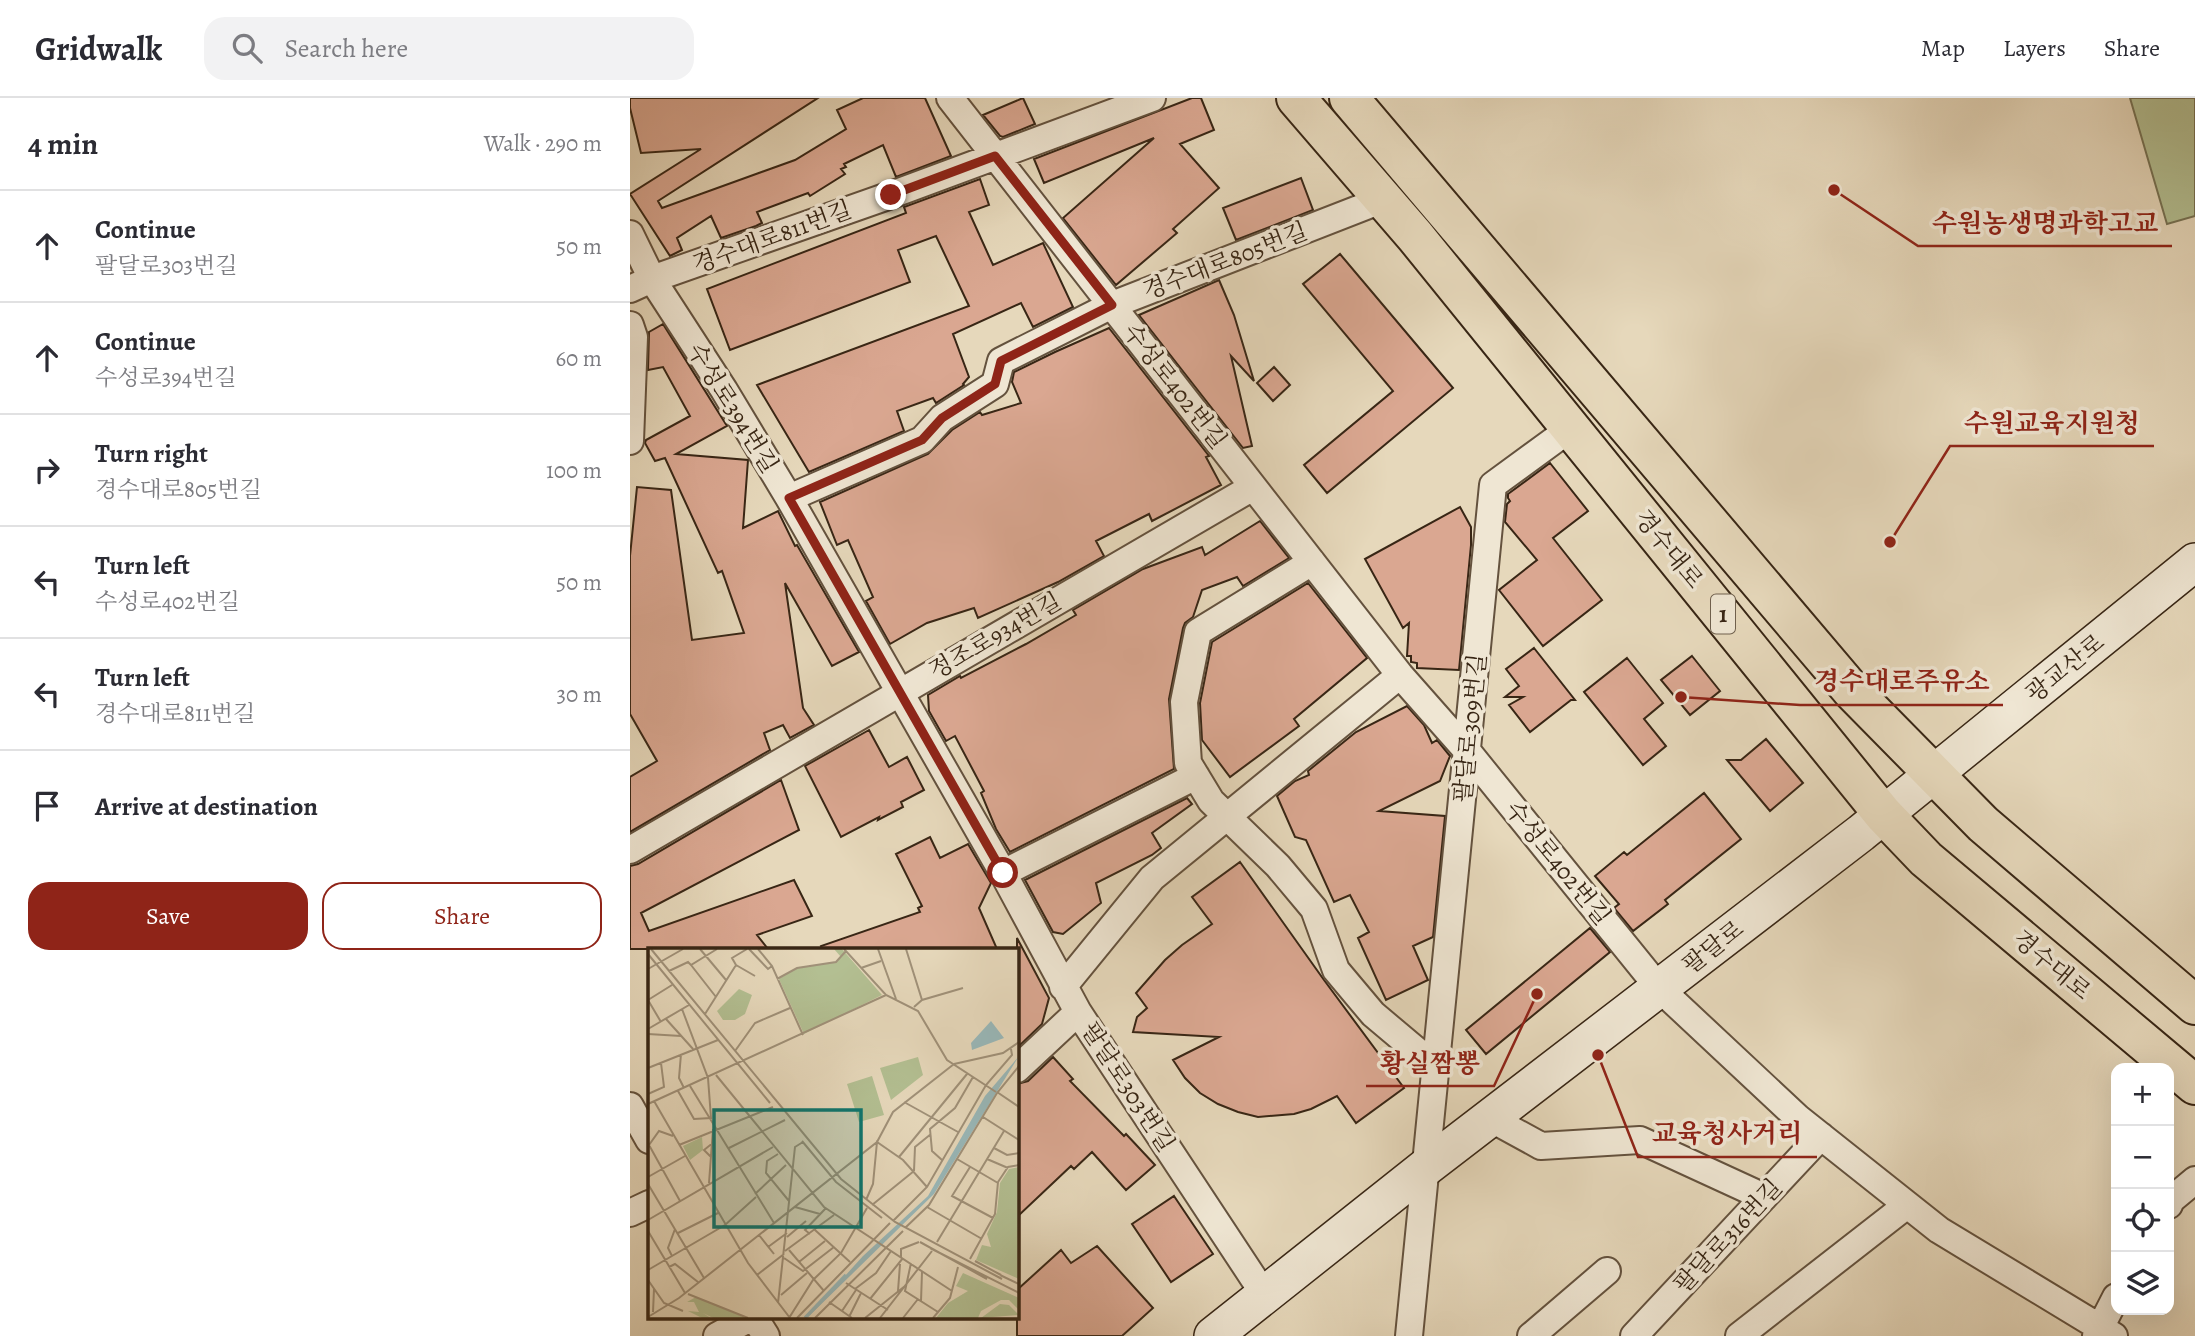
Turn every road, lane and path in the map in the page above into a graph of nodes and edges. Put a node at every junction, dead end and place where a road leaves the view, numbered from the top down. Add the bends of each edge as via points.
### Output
1 (950, 98) edge
2 (1152, 98) edge
3 (1296, 98) edge
4 (1349, 98) edge
5 (995, 156) junction
6 (1384, 200) junction
7 (630, 234) edge
8 (641, 284) edge
9 (1112, 305) junction
10 (630, 324) edge
11 (630, 428) edge
12 (1571, 428) junction
13 (630, 441) edge
14 (1253, 487) junction
15 (789, 498) junction
16 (1312, 562) junction
17 (2195, 562) edge
18 (1400, 675) junction
19 (898, 692) junction
20 (1468, 752) junction
21 (1934, 774) junction
22 (1196, 776) junction
23 (1883, 814) junction
24 (1226, 816) junction
25 (630, 850) edge
26 (1003, 873) junction
27 (1063, 987) junction
28 (1659, 988) junction
29 (2195, 1005) edge
30 (1078, 1012) junction
31 (1436, 1067) junction
32 (1018, 1068) edge
33 (2195, 1085) edge
34 (630, 1106) edge
35 (1490, 1118) junction
36 (1821, 1136) junction
37 (648, 1138) edge
38 (1426, 1167) junction
39 (2195, 1180) edge
40 (1765, 1197) junction
41 (2174, 1198) edge
42 (648, 1204) edge
43 (1908, 1205) junction
44 (630, 1213) edge
45 (1607, 1271) dead end
46 (1264, 1294) junction
47 (2111, 1311) edge
48 (751, 1318) edge
49 (754, 1318) edge
50 (2103, 1333) edge
51 (717, 1336) edge
52 (766, 1336) edge
53 (1213, 1336) edge
54 (1409, 1336) edge
55 (1531, 1336) edge
56 (1634, 1336) edge
57 (1740, 1336) edge

1 - 5 street, 수성로402번길
2 - 5 street, 경수대로811번길
3 - 6 main road, 경수대로 / 1
4 - 21 main road, 경수대로 / 1 via 1852,691
5 - 8 street, 경수대로811번길
5 - 9 street, 수성로402번길
6 - 9 street, 경수대로805번길
6 - 12 main road, 경수대로 / 1
7 - 8 street, 수성로394번길
8 - 15 street, 수성로394번길 via 724,390
9 - 14 street, 수성로402번길
9 - 15 street, 경수대로805번길 via 1001,361 995,384 942,418 922,440
10 - 11 street via 634,337
11 - 13 street
12 - 20 street, 팔달로309번길 via 1493,485
12 - 23 main road, 경수대로 / 1
14 - 16 street, 수성로402번길
14 - 19 street, 정조로934번길
15 - 19 street, 수성로394번길
16 - 18 street, 수성로402번길
16 - 22 street via 1198,632 1184,702 1188,762
17 - 21 main road, 광교산로
18 - 20 street, 수성로402번길
18 - 24 street
19 - 25 street, 정조로934번길
19 - 26 street, 팔달로303번길
20 - 28 street, 수성로402번길
20 - 31 street, 팔달로309번길
21 - 23 main road, 팔달로
21 - 29 main road, 경수대로 / 1 via 1983,824
22 - 24 street
22 - 26 street
23 - 28 main road, 팔달로
23 - 33 main road, 경수대로 / 1 via 1926,859
24 - 27 street via 1152,878
24 - 31 street via 1314,909 1336,970 1365,1006
26 - 27 street, 팔달로303번길
27 - 30 street, 팔달로303번길
28 - 35 main road, 팔달로
28 - 36 street
30 - 32 street
30 - 46 street, 팔달로303번길
31 - 38 street, 팔달로309번길
34 - 37 street
35 - 38 main road, 팔달로
35 - 40 street via 1541,1146 1640,1140
36 - 40 street, 팔달로316번길
36 - 43 street
38 - 46 main road, 팔달로
38 - 54 street, 팔달로309번길
39 - 41 street
40 - 56 street, 팔달로316번길
42 - 44 street
43 - 50 street via 1939,1230
43 - 57 street
45 - 55 street
46 - 53 main road, 팔달로
47 - 50 street
48 - 51 street
49 - 52 street

